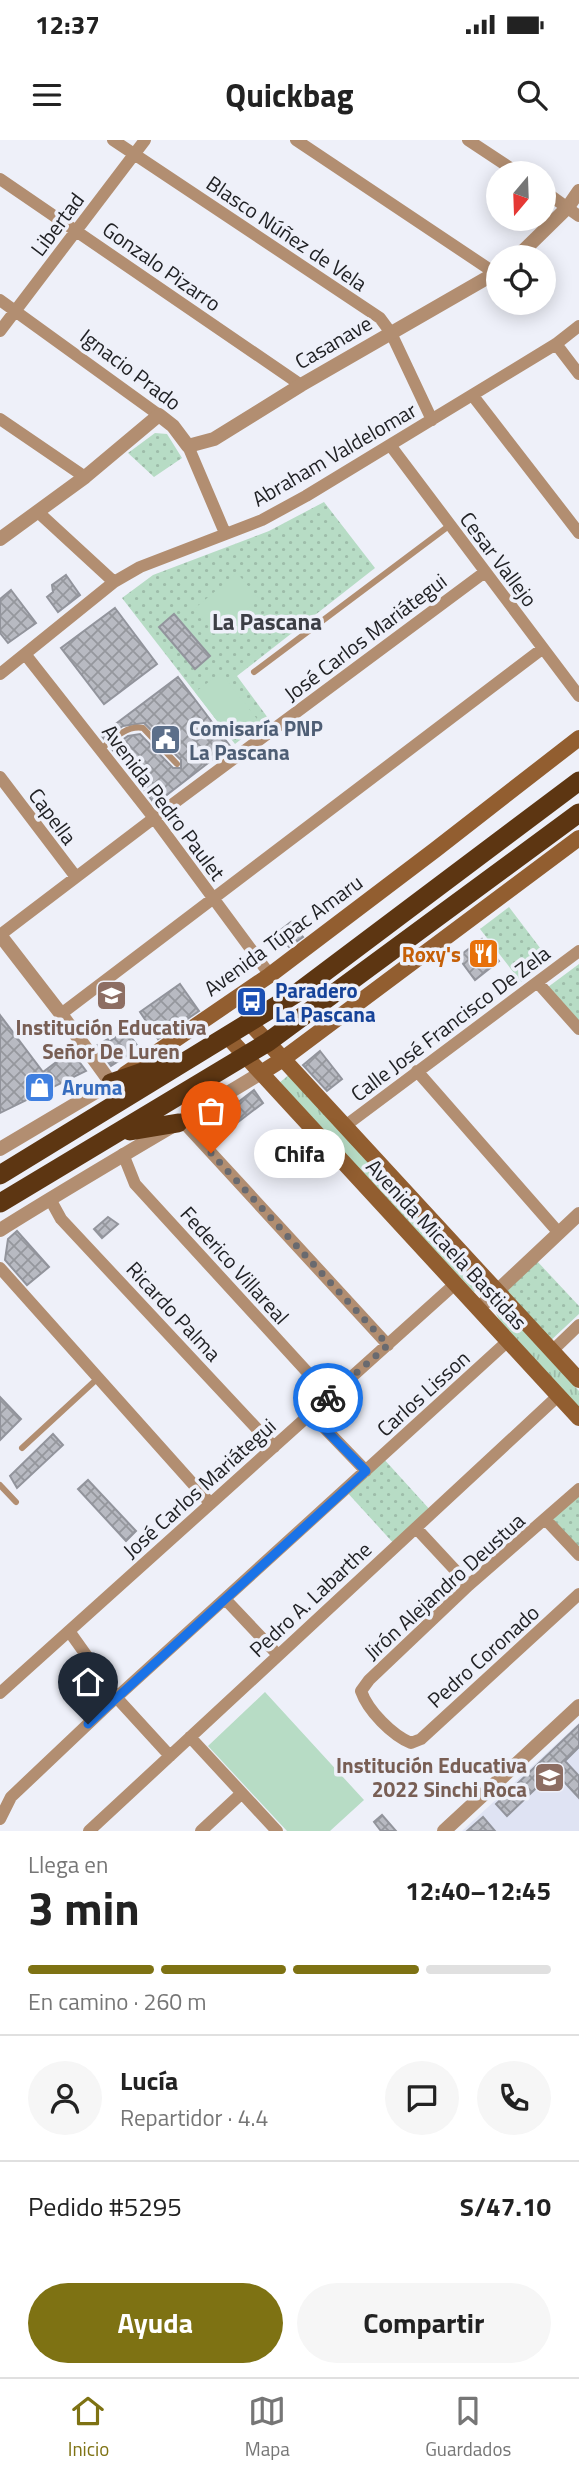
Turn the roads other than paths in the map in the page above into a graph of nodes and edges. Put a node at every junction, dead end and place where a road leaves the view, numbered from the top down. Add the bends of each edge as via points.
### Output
1 (113, 140) edge
2 (145, 140) edge
3 (296, 140) edge
4 (468, 140) edge
5 (134, 155) junction
6 (500, 161) edge
7 (0, 179) edge
8 (579, 191) edge
9 (556, 199) edge
10 (574, 211) edge
11 (76, 230) junction
12 (532, 245) edge
13 (486, 265) edge
14 (486, 278) edge
15 (0, 300) edge
16 (15, 310) junction
17 (579, 326) edge
18 (0, 331) edge
19 (391, 333) junction
20 (556, 344) junction
21 (579, 374) edge
22 (301, 385) junction
23 (473, 396) junction
24 (159, 415) junction
25 (0, 419) edge
26 (432, 420) junction
27 (390, 445) junction
28 (188, 446) junction
29 (85, 477) junction
30 (38, 512) junction
31 (450, 525) junction
32 (225, 533) junction
33 (579, 533) edge
34 (0, 538) edge
35 (485, 572) junction
36 (114, 582) junction
37 (542, 649) junction
38 (25, 654) junction
39 (254, 672) dead end
40 (0, 674) edge
41 (579, 696) edge
42 (579, 738) edge
43 (100, 750) junction
44 (177, 764) dead end
45 (0, 778) edge
46 (579, 781) edge
47 (579, 813) edge
48 (154, 818) junction
49 (579, 838) edge
50 (76, 877) junction
51 (214, 899) junction
52 (0, 935) edge
53 (579, 951) edge
54 (270, 975) junction
55 (537, 983) junction
56 (61, 1014) junction
57 (249, 1022) junction
58 (579, 1029) edge
59 (227, 1036) junction
60 (268, 1042) junction
61 (209, 1048) junction
62 (246, 1057) junction
63 (283, 1059) junction
64 (416, 1071) junction
65 (261, 1073) junction
66 (111, 1083) junction
67 (180, 1122) junction
68 (345, 1126) junction
69 (119, 1133) junction
70 (0, 1149) edge
71 (123, 1154) junction
72 (0, 1175) edge
73 (50, 1199) junction
74 (0, 1203) edge
75 (579, 1214) edge
76 (0, 1230) edge
77 (559, 1233) junction
78 (0, 1268) edge
79 (456, 1284) junction
80 (497, 1291) junction
81 (478, 1309) junction
82 (579, 1325) edge
83 (508, 1341) junction
84 (388, 1345) junction
85 (552, 1350) junction
86 (98, 1378) junction
87 (579, 1380) edge
88 (558, 1396) junction
89 (330, 1397) junction
90 (310, 1414) junction
91 (579, 1419) edge
92 (274, 1447) junction
93 (22, 1448) dead end
94 (366, 1471) junction
95 (0, 1485) edge
96 (579, 1489) edge
97 (16, 1502) dead end
98 (210, 1503) junction
99 (546, 1520) junction
100 (415, 1528) junction
101 (579, 1555) edge
102 (469, 1585) junction
103 (579, 1594) edge
104 (226, 1600) junction
105 (69, 1630) junction
106 (278, 1656) junction
107 (0, 1693) edge
108 (116, 1698) junction
109 (579, 1706) edge
110 (190, 1737) junction
111 (411, 1743) joint
112 (170, 1756) junction
113 (242, 1793) junction
114 (0, 1819) edge
115 (206, 1829) edge
116 (89, 1831) edge
117 (276, 1831) edge
118 (444, 1831) edge

1 - 5 street, Blasco Núñez de Vela
2 - 5 street, Libertad
3 - 13 street
4 - 6 street
5 - 11 street, Libertad
5 - 19 street, Blasco Núñez de Vela via 380,318
7 - 11 street, Gonzalo Pizarro
8 - 10 street
9 - 10 street
10 - 12 street
11 - 16 street, Libertad
11 - 22 street, Gonzalo Pizarro
14 - 19 street, Casanave
15 - 16 street, Ignacio Prado
16 - 18 street, Libertad
16 - 24 street, Ignacio Prado
17 - 20 street, Abraham Valdelomar
19 - 22 street, Casanave
19 - 26 street, Blasco Núñez de Vela
20 - 21 street
20 - 23 street, Abraham Valdelomar
22 - 28 street, Casanave via 214,439
23 - 26 street, Abraham Valdelomar
23 - 33 street
24 - 28 street, Ignacio Prado
24 - 29 street
25 - 29 street
26 - 27 street, Abraham Valdelomar
27 - 31 street, Cesar Vallejo
27 - 32 street, Abraham Valdelomar via 262,520
28 - 32 street, Ignacio Prado
29 - 30 street
30 - 34 street
30 - 36 street
31 - 35 street, Cesar Vallejo
31 - 39 lane
32 - 36 street, Abraham Valdelomar
35 - 37 street, Cesar Vallejo
35 - 48 street, José Carlos Mariátegui
36 - 38 street, Abraham Valdelomar
37 - 41 street, Cesar Vallejo
37 - 51 street
38 - 40 street, Abraham Valdelomar
38 - 43 street, Avenida Pedro Paulet
42 - 54 main road, Avenida Túpac Amaru
43 - 44 lane via 122,732 139,726
43 - 48 street, Avenida Pedro Paulet
45 - 50 street, Capella
46 - 57 highway via 298,993
47 - 60 highway
48 - 50 street, José Carlos Mariátegui
48 - 51 street, Avenida Pedro Paulet
49 - 63 main road
50 - 52 street, José Carlos Mariátegui
51 - 54 street, Avenida Pedro Paulet
51 - 56 street
52 - 56 street
53 - 55 street, Calle José Francisco De Zela
54 - 66 main road, Avenida Túpac Amaru
55 - 58 street
55 - 64 street, Calle José Francisco De Zela
56 - 66 street
57 - 59 highway
57 - 60 main road, Avenida Micaela Bastidas
59 - 61 highway
59 - 62 main road, Avenida Micaela Bastidas
60 - 62 highway
60 - 63 main road, Avenida Micaela Bastidas
61 - 66 highway
61 - 72 highway
62 - 65 main road, Avenida Micaela Bastidas
62 - 69 highway
63 - 65 main road
63 - 68 main road, Avenida Micaela Bastidas
64 - 68 street, Calle José Francisco De Zela
64 - 77 street
65 - 67 street
65 - 79 main road, Avenida Micaela Bastidas
66 - 70 street, Avenida Túpac Amaru
67 - 69 highway
67 - 71 street
67 - 84 street
68 - 80 main road, Avenida Micaela Bastidas
69 - 74 highway
71 - 73 street
71 - 89 street, Federico Villareal via 135,1184
73 - 76 street
73 - 92 street, Ricardo Palma via 61,1219
75 - 77 street
77 - 80 street
78 - 86 street
79 - 81 main road, Avenida Micaela Bastidas
79 - 84 street, José Carlos Mariátegui
80 - 81 street
80 - 85 main road, Avenida Micaela Bastidas
81 - 83 main road, Avenida Micaela Bastidas
82 - 85 street
83 - 88 main road, Avenida Micaela Bastidas
83 - 94 street, Carlos Lisson
84 - 89 street, José Carlos Mariátegui
85 - 87 main road, Avenida Micaela Bastidas
86 - 93 lane
86 - 98 street
88 - 91 main road, Avenida Micaela Bastidas
88 - 100 street, Pedro A. Labarthe
89 - 90 street, José Carlos Mariátegui
90 - 92 street, José Carlos Mariátegui
90 - 94 street
92 - 98 street, José Carlos Mariátegui
94 - 104 street, Carlos Lisson
95 - 97 lane
96 - 99 street, Jirón Alejandro Deustua
98 - 105 street, José Carlos Mariátegui
99 - 101 street
99 - 102 street, Jirón Alejandro Deustua
100 - 102 street
100 - 106 street, Pedro A. Labarthe
102 - 111 street, Jirón Alejandro Deustua via 361,1691 365,1702 401,1739
103 - 111 street, Pedro Coronado
104 - 106 street
104 - 108 street, Carlos Lisson
105 - 107 street, José Carlos Mariátegui
105 - 108 street
106 - 110 street, Pedro A. Labarthe
108 - 112 street
108 - 114 street, Carlos Lisson via 11,1797
109 - 118 street
110 - 112 street, Pedro A. Labarthe
110 - 113 street
112 - 116 street, Pedro A. Labarthe
113 - 115 street
113 - 117 street

